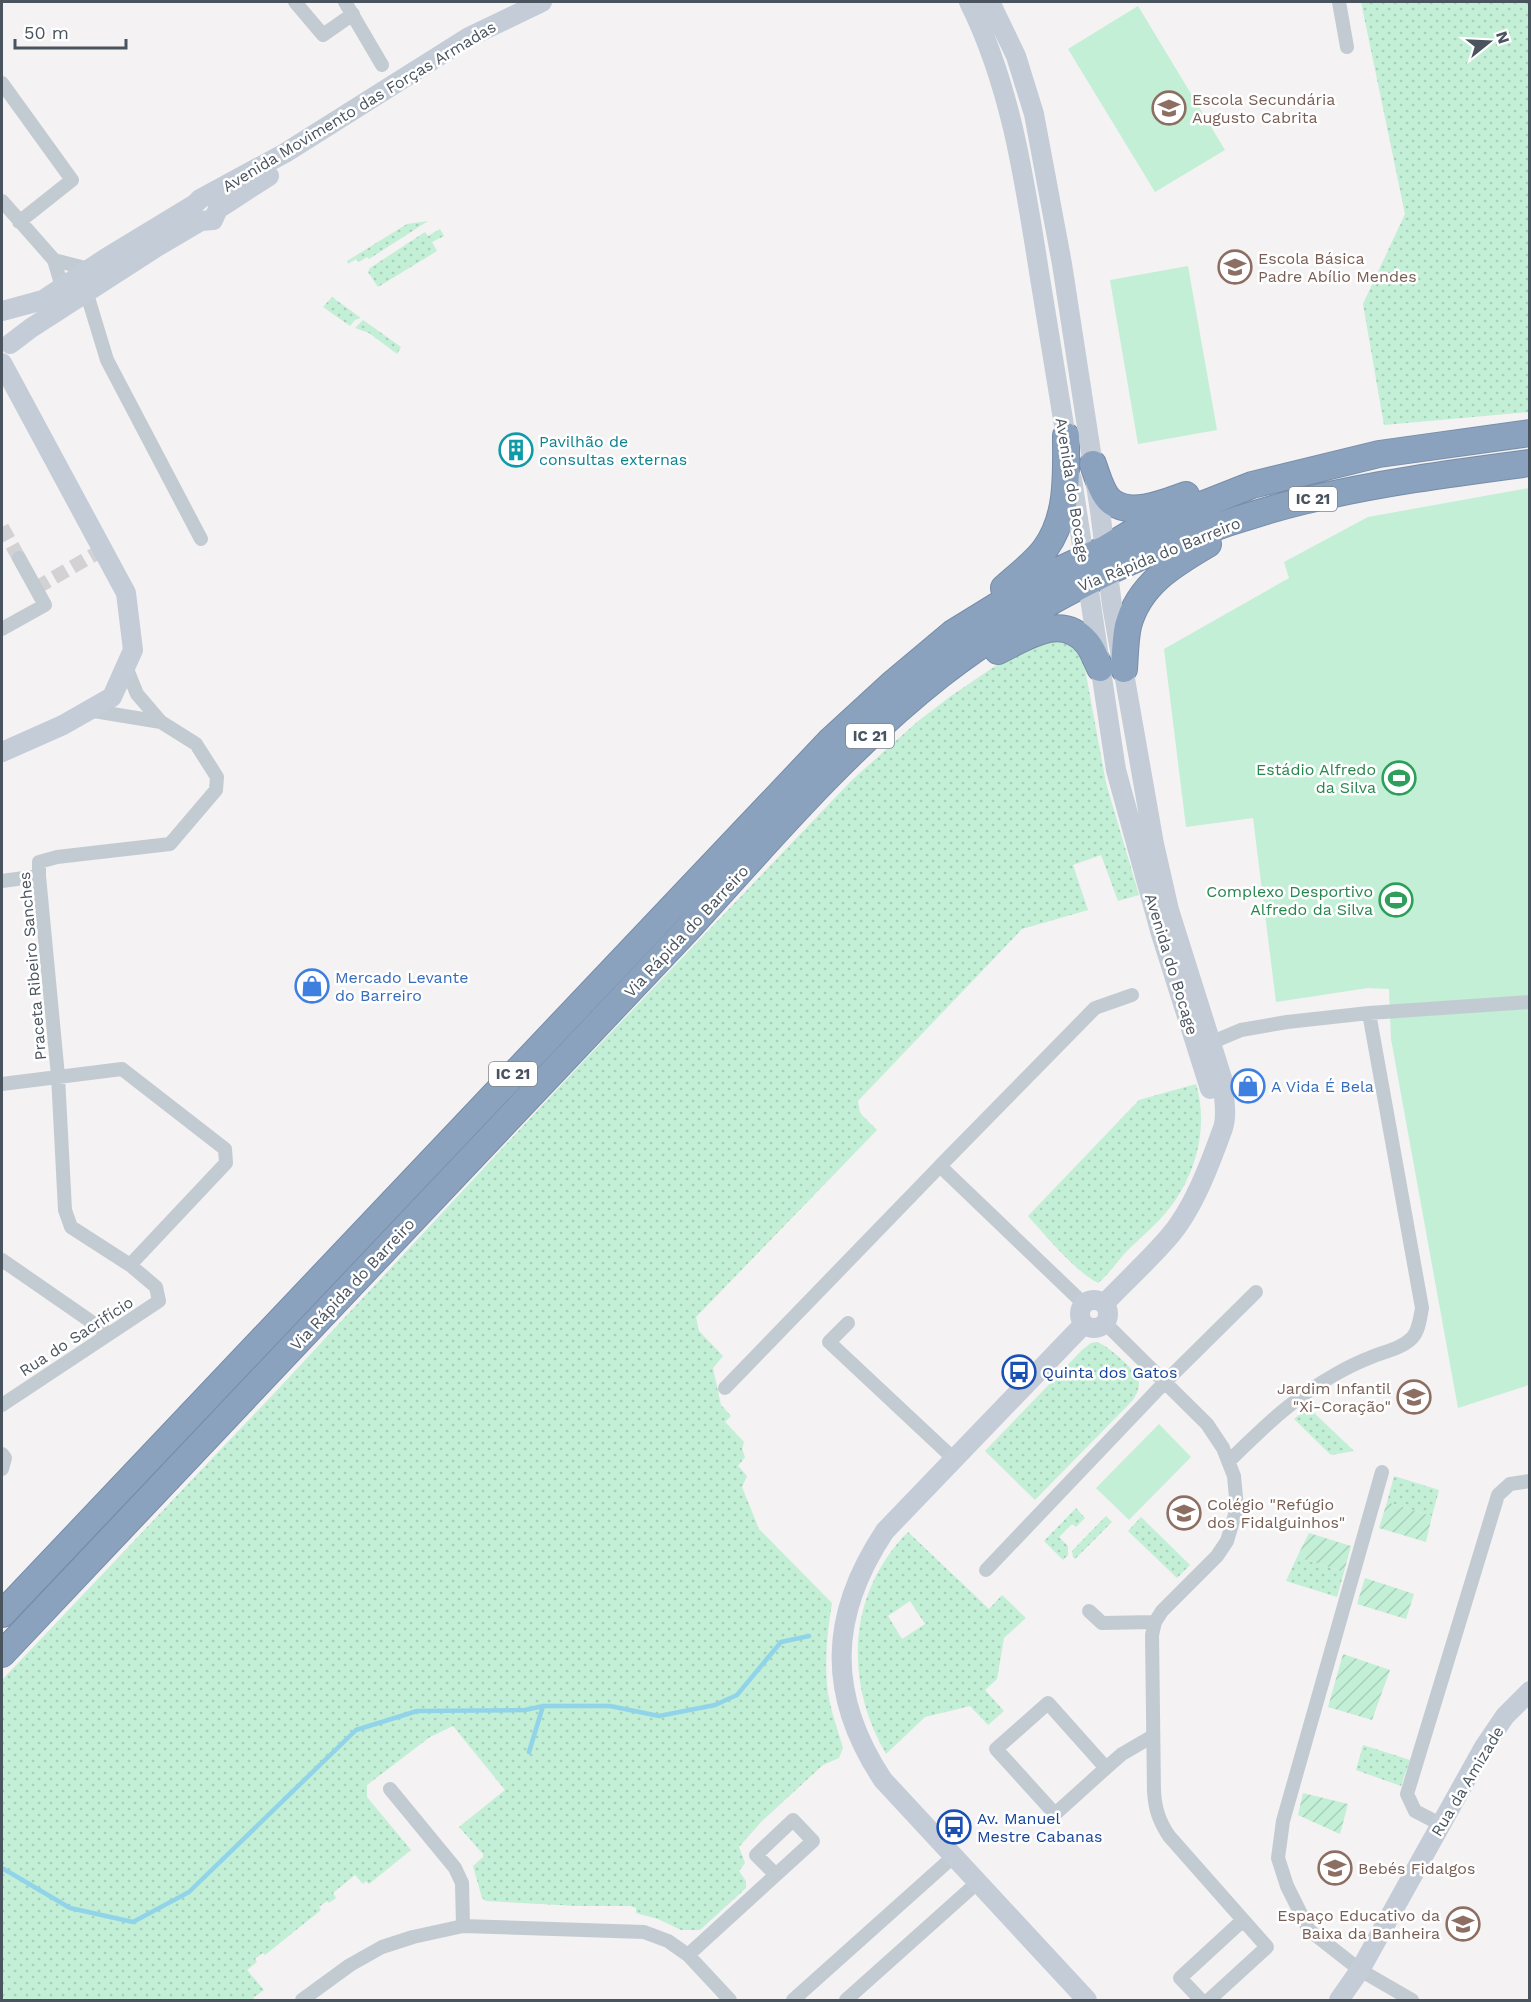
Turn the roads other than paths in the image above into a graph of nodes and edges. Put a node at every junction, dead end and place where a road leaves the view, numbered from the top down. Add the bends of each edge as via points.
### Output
1 (295, 2) edge
2 (345, 2) edge
3 (542, 2) edge
4 (969, 2) edge
5 (990, 2) edge
6 (1339, 2) edge
7 (353, 15) junction
8 (1347, 47) dead end
9 (382, 65) dead end
10 (2, 83) edge
11 (2, 201) edge
12 (205, 208) junction
13 (19, 222) junction
14 (54, 260) junction
15 (89, 269) junction
16 (62, 287) junction
17 (86, 291) junction
18 (2, 312) edge
19 (6, 351) edge
20 (2, 363) edge
21 (1530, 433) edge
22 (1066, 436) junction
23 (1530, 463) edge
24 (1093, 464) junction
25 (1252, 485) junction
26 (1254, 515) junction
27 (201, 539) dead end
28 (19, 558) tunnel mouth
29 (1096, 566) junction
30 (2, 629) edge
31 (953, 633) junction
32 (126, 667) junction
33 (1112, 669) junction
34 (940, 676) junction
35 (88, 710) junction
36 (161, 722) junction
37 (2, 752) edge
38 (39, 876) junction
39 (2, 881) edge
40 (1132, 995) dead end
41 (1530, 1002) edge
42 (1369, 1013) junction
43 (1204, 1045) junction
44 (58, 1076) junction
45 (2, 1084) edge
46 (940, 1166) junction
47 (2, 1260) edge
48 (130, 1265) junction
49 (1256, 1292) dead end
50 (1084, 1304) junction
51 (1104, 1314) junction
52 (848, 1323) dead end
53 (1084, 1324) junction
54 (109, 1334) junction
55 (1165, 1382) junction
56 (725, 1388) dead end
57 (2, 1405) edge
58 (954, 1458) junction
59 (1229, 1461) junction
60 (1382, 1472) dead end
61 (1530, 1481) edge
62 (986, 1570) dead end
63 (1089, 1611) dead end
64 (2, 1614) edge
65 (1155, 1622) junction
66 (2, 1654) edge
67 (1530, 1691) edge
68 (1153, 1736) junction
69 (1106, 1768) junction
70 (390, 1789) dead end
71 (1440, 1824) junction
72 (954, 1856) junction
73 (775, 1874) dead end
74 (978, 1882) junction
75 (1243, 1920) junction
76 (463, 1926) junction
77 (688, 1954) junction
78 (1360, 1970) junction
79 (302, 2001) edge
80 (730, 2001) edge
81 (793, 2001) edge
82 (846, 2001) edge
83 (1087, 2001) edge
84 (1201, 2001) edge
85 (1209, 2001) edge
86 (1340, 2001) edge
87 (1412, 2001) edge

1 - 7 street via 323,35
2 - 7 street
3 - 12 main road, Avenida Movimento das Forças Armadas via 469,37
4 - 22 main road, Avenida do Bocage via 996,66 1013,124 1027,188
5 - 24 main road, Avenida do Bocage via 1016,56 1034,114
6 - 8 street
7 - 9 street
10 - 13 street via 72,180
11 - 13 street
12 - 15 main road, Avenida Movimento das Forças Armadas
12 - 17 main road, Avenida Movimento das Forças Armadas
13 - 14 street
14 - 15 street
14 - 16 street
15 - 16 main road, Avenida Movimento das Forças Armadas
16 - 18 main road, Avenida Movimento das Forças Armadas via 43,300
17 - 19 main road, Avenida Movimento das Forças Armadas via 31,328
17 - 27 street via 106,360
18 - 19 main road via 12,336
20 - 32 main road via 126,593 133,650
21 - 25 highway, Via Rápida do Barreiro / IC 21 via 1379,454
22 - 29 main road, Avenida do Bocage
22 - 31 highway via 1063,504 1046,548
23 - 26 highway, Via Rápida do Barreiro / IC 21 via 1354,490
24 - 25 highway via 1110,502 1121,507 1135,508 1200,491
24 - 29 main road, Avenida do Bocage
25 - 29 highway, Via Rápida do Barreiro / IC 21 via 1133,532
26 - 29 highway, Via Rápida do Barreiro / IC 21
26 - 33 highway via 1166,570 1148,586 1136,605
28 - 30 street via 45,604
29 - 31 highway, Via Rápida do Barreiro / IC 21 via 1044,578
29 - 33 main road, Avenida do Bocage
29 - 34 highway, Via Rápida do Barreiro / IC 21
31 - 64 highway, Via Rápida do Barreiro / IC 21 via 831,740
32 - 35 main road via 112,697
32 - 36 street, Praceta Ribeiro Sanches via 137,694
33 - 34 highway via 1078,633 1053,628
33 - 43 main road, Avenida do Bocage
34 - 66 highway, Via Rápida do Barreiro / IC 21 via 872,735 791,817
35 - 36 street, Praceta Ribeiro Sanches
35 - 37 main road
36 - 38 street, Praceta Ribeiro Sanches via 196,744 217,777 216,790 170,844 57,857 39,862
38 - 39 street
38 - 44 street, Praceta Ribeiro Sanches
40 - 46 street via 1095,1008
41 - 42 street
42 - 43 street via 1241,1030
42 - 59 street via 1422,1308 1419,1326 1401,1346 1308,1390 1270,1420
43 - 51 main road, Avenida do Bocage via 1222,1078 1225,1104 1223,1127 1206,1174 1170,1237
44 - 45 street
44 - 48 street, Praceta Ribeiro Sanches via 65,1210 71,1227
44 - 48 street via 123,1069 225,1149 226,1163
46 - 50 street
46 - 56 street
47 - 54 street
48 - 54 street, Rua do Sacrifício via 156,1287 159,1302
49 - 55 street
50 - 51 main road via 1094,1300
50 - 53 main road via 1080,1312
51 - 53 main road via 1095,1328
51 - 55 street
52 - 58 street via 829,1342
53 - 58 main road
54 - 57 street, Rua do Sacrifício
55 - 59 street via 1207,1424
55 - 62 street
58 - 72 main road via 885,1531 869,1555 847,1611 841,1667 850,1716 875,1767
59 - 65 street via 1237,1508 1227,1541
60 - 78 street via 1282,1821 1278,1858 1309,1930
61 - 71 street via 1510,1484 1498,1495 1407,1794 1415,1811
63 - 65 street via 1102,1623
65 - 68 street
67 - 71 main road, Rua da Amizade via 1505,1716
68 - 69 street
68 - 75 street via 1155,1807 1160,1823
69 - 69 street via 1048,1703 996,1749 1055,1814
70 - 76 street via 455,1868 462,1883
71 - 78 main road, Rua da Amizade
72 - 74 main road
72 - 81 street
73 - 77 street
74 - 82 street
74 - 83 main road
75 - 84 street via 1180,1978
75 - 85 street via 1267,1947
76 - 77 street via 644,1932
76 - 79 street via 382,1947
77 - 80 street
78 - 86 main road, Rua da Amizade
78 - 87 street

